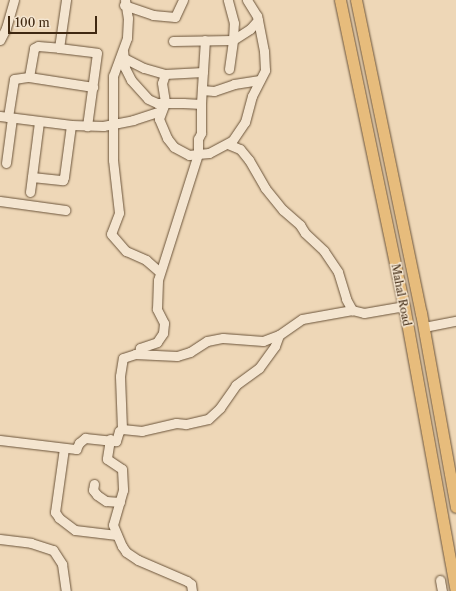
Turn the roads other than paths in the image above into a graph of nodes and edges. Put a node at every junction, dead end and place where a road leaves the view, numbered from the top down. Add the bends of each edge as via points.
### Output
1 (14, 0) edge
2 (66, 0) edge
3 (183, 0) edge
4 (228, 0) edge
5 (247, 0) edge
6 (340, 0) edge
7 (356, 0) edge
8 (125, 2) edge
9 (258, 20) junction
10 (0, 40) edge
11 (205, 40) junction
12 (233, 40) junction
13 (173, 41) dead end
14 (59, 48) junction
15 (123, 54) junction
16 (229, 69) dead end
17 (203, 72) junction
18 (165, 74) junction
19 (29, 77) junction
20 (260, 80) junction
21 (93, 87) junction
22 (202, 90) junction
23 (201, 104) junction
24 (163, 107) junction
25 (6, 117) edge
26 (39, 122) junction
27 (114, 124) junction
28 (70, 125) junction
29 (87, 126) junction
30 (228, 144) junction
31 (198, 154) junction
32 (6, 163) dead end
33 (32, 177) junction
34 (30, 192) dead end
35 (0, 201) edge
36 (65, 210) dead end
37 (160, 272) junction
38 (404, 306) junction
39 (352, 310) junction
40 (456, 321) edge
41 (424, 327) junction
42 (279, 334) junction
43 (139, 354) junction
44 (122, 428) junction
45 (110, 439) junction
46 (0, 440) edge
47 (64, 448) junction
48 (94, 484) dead end
49 (120, 502) junction
50 (456, 507) edge
51 (117, 535) junction
52 (0, 539) edge
53 (440, 580) dead end
54 (66, 591) edge
55 (192, 591) edge
56 (442, 591) edge
57 (456, 591) edge

1 - 10 street
2 - 14 street
3 - 8 street via 175,17 153,15
4 - 12 street via 234,23
5 - 9 street
6 - 38 main road, Mahal Road
7 - 41 main road, Mahal Road
8 - 15 street via 128,18
9 - 12 street via 250,29
9 - 20 street via 265,70
11 - 12 street
11 - 13 street
11 - 17 street
12 - 16 street
14 - 19 street via 34,48
14 - 21 street via 97,53
15 - 18 street via 144,68
15 - 24 street via 125,68 140,92
15 - 27 street via 113,76
17 - 18 street
17 - 22 street
18 - 24 street via 162,83
19 - 21 street
19 - 25 street via 14,79
20 - 22 street via 234,84 214,91
20 - 30 street via 250,101 245,122
21 - 29 street
22 - 23 street
23 - 24 street
23 - 31 street
24 - 27 street via 133,120
24 - 31 street via 159,119 174,147 189,155
25 - 26 street
25 - 32 street
26 - 28 street
26 - 33 street
27 - 29 street
27 - 37 street via 115,186 119,213 111,234 126,251 146,260
28 - 29 street
28 - 33 street via 62,180
30 - 31 street via 209,153
30 - 39 street via 240,149 265,188 283,210 324,251 338,272
31 - 37 street
33 - 34 street
35 - 36 street
37 - 43 street via 156,295 157,309 164,323 163,333 157,342 140,348
38 - 39 street via 364,313
38 - 57 main road, Mahal Road
39 - 42 street via 302,320
40 - 41 street
41 - 50 main road, Mahal Road
42 - 43 street via 263,341 215,339 177,356
42 - 44 street via 275,346 263,363 236,385 220,408 208,419 142,431
43 - 44 street via 123,358 120,376
44 - 45 street via 116,441
45 - 47 street via 85,438 77,444 76,449
45 - 49 street via 107,459 122,470 123,490
46 - 47 street
47 - 51 street via 55,512 75,530
48 - 49 street via 93,490 97,495 106,501
49 - 51 street via 112,525
51 - 55 street via 126,552 188,582
52 - 54 street via 53,550 62,564
53 - 56 street

